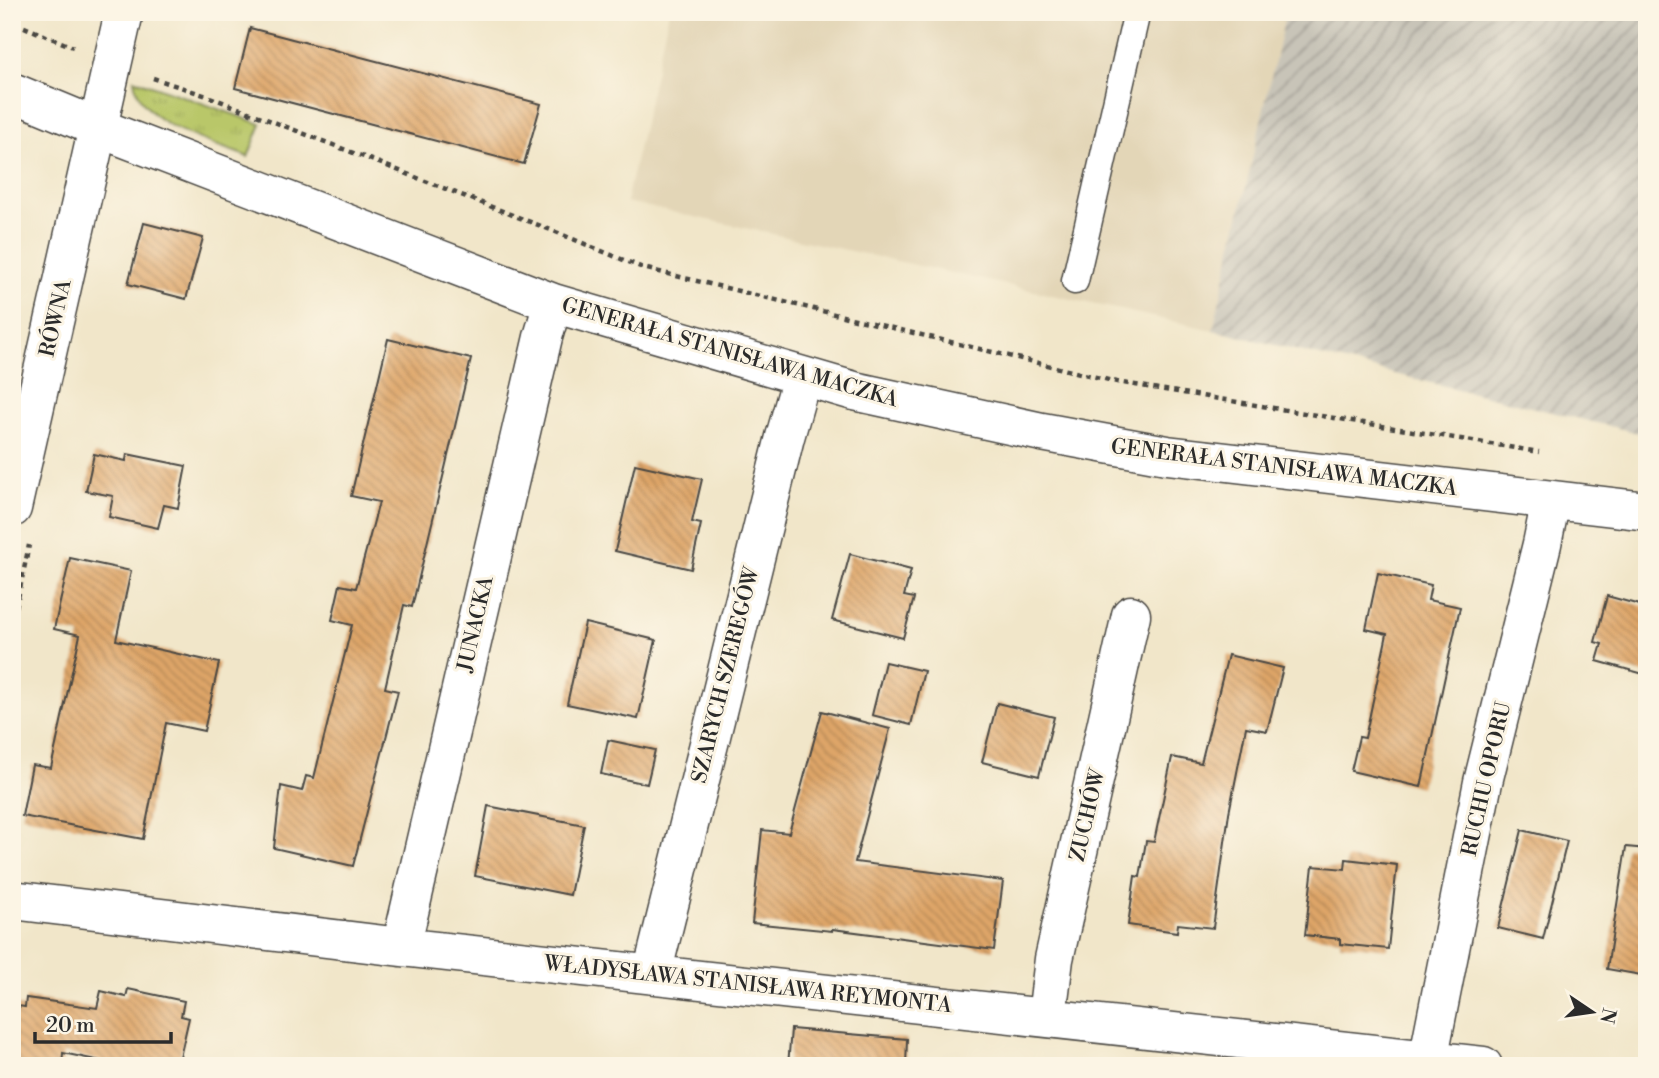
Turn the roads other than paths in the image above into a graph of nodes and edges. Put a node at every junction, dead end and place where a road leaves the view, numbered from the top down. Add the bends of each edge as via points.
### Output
1 (124, 12) edge
2 (1137, 12) edge
3 (12, 92) edge
4 (99, 128) junction
5 (1075, 281) dead end
6 (553, 303) junction
7 (802, 377) junction
8 (1550, 500) junction
9 (12, 508) edge
10 (1647, 511) edge
11 (1131, 615) dead end
12 (12, 900) edge
13 (401, 947) junction
14 (652, 974) junction
15 (1047, 1016) junction
16 (1428, 1060) junction
17 (1483, 1066) edge

1 - 4 street, RÓWNA
2 - 5 lane
3 - 4 street, GENERAŁA STANISŁAWA MACZKA
4 - 6 street, GENERAŁA STANISŁAWA MACZKA
4 - 9 street, RÓWNA
6 - 7 street, GENERAŁA STANISŁAWA MACZKA
6 - 13 street, JUNACKA
7 - 8 street, GENERAŁA STANISŁAWA MACZKA via 1042,432 1167,455
7 - 14 street, SZARYCH SZEREGÓW
8 - 10 street, GENERAŁA STANISŁAWA MACZKA
8 - 16 street, RUCHU OPORU via 1483,782
11 - 15 street, ZUCHÓW via 1054,959
12 - 13 street, WŁADYSŁAWA STANISŁAWA REYMONTA
13 - 14 street, WŁADYSŁAWA STANISŁAWA REYMONTA
14 - 15 street, WŁADYSŁAWA STANISŁAWA REYMONTA
15 - 16 street, WŁADYSŁAWA STANISŁAWA REYMONTA
16 - 17 street, WŁADYSŁAWA STANISŁAWA REYMONTA

